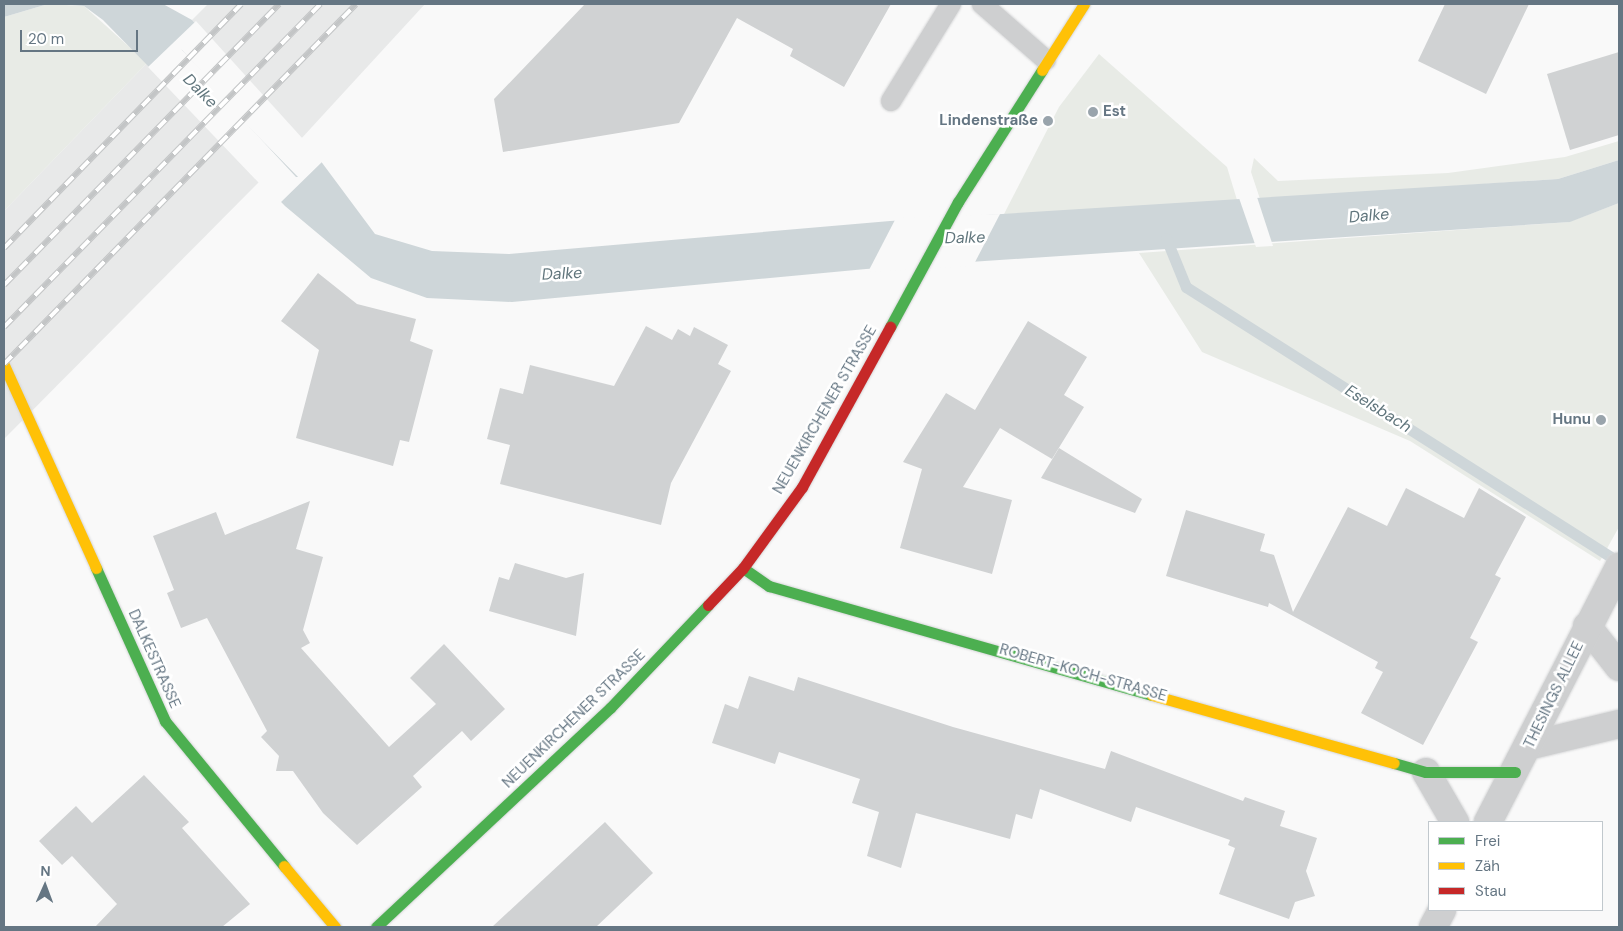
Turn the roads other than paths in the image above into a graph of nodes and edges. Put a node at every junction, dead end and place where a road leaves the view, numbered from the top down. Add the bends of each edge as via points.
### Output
1 (951, 4) edge
2 (982, 4) edge
3 (1084, 4) edge
4 (1046, 60) junction
5 (891, 101) dead end
6 (4, 365) edge
7 (743, 568) junction
8 (1617, 571) edge
9 (1587, 626) junction
10 (1619, 667) edge
11 (1619, 724) edge
12 (1528, 746) junction
13 (1426, 772) junction
14 (1515, 772) junction
15 (1454, 821) edge
16 (1489, 821) edge
17 (1441, 911) edge
18 (335, 927) edge
19 (376, 927) edge
20 (1433, 927) edge

1 - 5 lane
2 - 4 lane
3 - 4 street, NEUENKIRCHENER STRASSE
4 - 7 street, NEUENKIRCHENER STRASSE via 958,202 802,487
6 - 18 street, DALKESTRASSE via 165,721
7 - 13 street, ROBERT-KOCH-STRASSE via 769,586
7 - 19 street, NEUENKIRCHENER STRASSE via 610,708
8 - 9 street, THESINGS ALLEE
9 - 10 street
9 - 12 street, THESINGS ALLEE
11 - 12 street
12 - 14 street, THESINGS ALLEE
13 - 14 street, ROBERT-KOCH-STRASSE
13 - 15 street
14 - 16 street, THESINGS ALLEE
17 - 20 street

